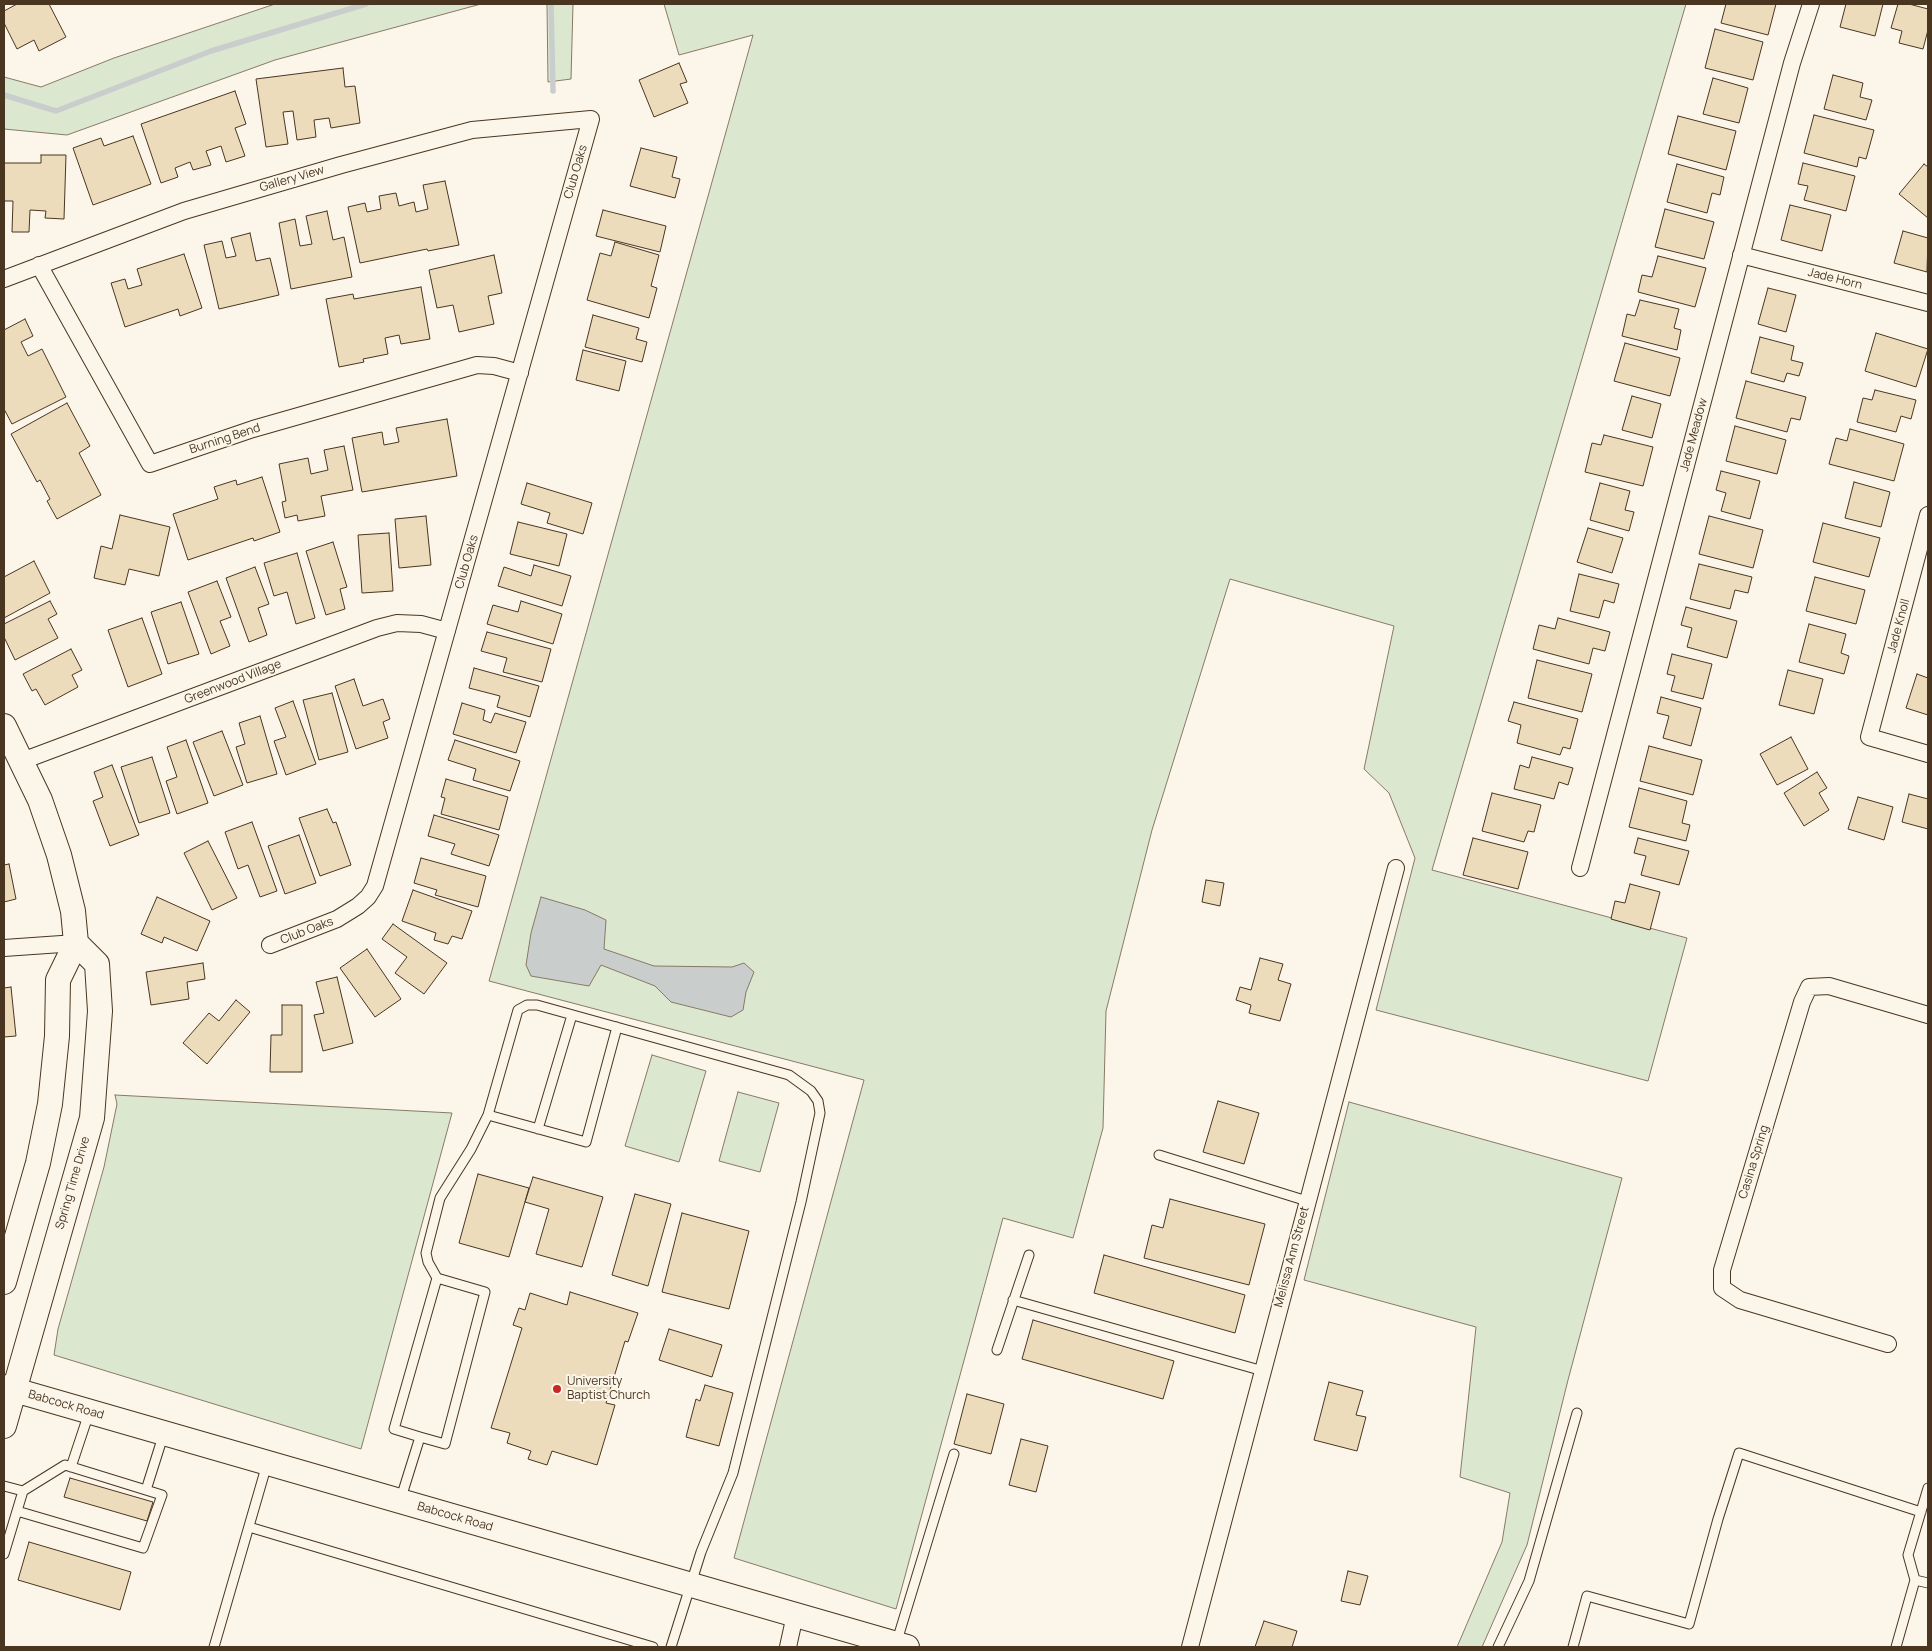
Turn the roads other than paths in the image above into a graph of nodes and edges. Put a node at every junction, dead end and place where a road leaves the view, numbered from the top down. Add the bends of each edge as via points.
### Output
1 (1811, 4) edge
2 (590, 119) joint
3 (1741, 255) junction
4 (40, 265) junction
5 (4, 279) edge
6 (1928, 304) edge
7 (520, 373) junction
8 (1928, 514) edge
9 (447, 631) junction
10 (4, 726) edge
11 (1928, 754) edge
12 (22, 761) junction
13 (1396, 868) dead end
14 (1580, 868) dead end
15 (76, 943) junction
16 (270, 945) dead end
17 (4, 948) edge
18 (572, 1014) junction
19 (1928, 1015) edge
20 (618, 1027) junction
21 (488, 1116) junction
22 (538, 1129) junction
23 (1159, 1155) dead end
24 (1307, 1201) junction
25 (1029, 1255) dead end
26 (437, 1278) junction
27 (4, 1282) edge
28 (1013, 1300) junction
29 (1888, 1344) dead end
30 (997, 1350) dead end
31 (1263, 1371) junction
32 (9, 1388) edge
33 (90, 1412) junction
34 (1577, 1413) dead end
35 (4, 1426) edge
36 (164, 1433) junction
37 (420, 1436) junction
38 (954, 1454) dead end
39 (267, 1463) junction
40 (71, 1467) junction
41 (4, 1486) edge
42 (1928, 1488) edge
43 (146, 1490) junction
44 (23, 1491) junction
45 (400, 1501) junction
46 (17, 1510) junction
47 (1921, 1512) junction
48 (249, 1527) junction
49 (4, 1554) edge
50 (1915, 1580) junction
51 (1928, 1583) edge
52 (691, 1585) junction
53 (795, 1615) junction
54 (902, 1646) edge
55 (214, 1647) edge
56 (653, 1647) edge
57 (671, 1647) edge
58 (788, 1647) edge
59 (1190, 1647) edge
60 (1498, 1647) edge
61 (1573, 1647) edge
62 (1896, 1647) edge

1 - 3 street, Jade Meadow
2 - 4 street, Gallery View via 472,130 406,147 184,211
2 - 7 street, Club Oaks
3 - 6 street, Jade Horn
3 - 14 street, Jade Meadow
4 - 5 street, Gallery View
4 - 7 street, Burning Bend via 150,464 253,429 477,365
7 - 9 street, Club Oaks
8 - 11 street, Jade Knoll via 1869,737
9 - 12 street, Greenwood Village via 421,624 397,623 377,628
9 - 16 street, Club Oaks via 375,886 358,906 337,919
10 - 12 street
12 - 15 street via 59,855
13 - 24 street, Melissa Ann Street
15 - 17 street
15 - 27 street via 58,980 57,1036 50,1104 38,1163
15 - 32 street, Spring Time Drive via 98,964 100,1011 92,1118
18 - 20 lane
18 - 21 lane via 537,1005 527,1005 518,1010
18 - 22 lane
19 - 29 street, Casina Spring via 1829,986 1809,987 1722,1270 1722,1288 1740,1300
20 - 22 lane via 586,1142
20 - 52 lane via 789,1075 811,1091 820,1112 801,1202 733,1472
21 - 22 lane
21 - 26 lane via 472,1149 440,1198 426,1253
23 - 24 lane
24 - 31 street, Melissa Ann Street
25 - 28 lane
26 - 37 lane via 394,1429
26 - 37 lane via 485,1292 445,1444
28 - 30 lane
28 - 31 lane
31 - 59 street, Melissa Ann Street
32 - 33 street, Babcock Road
32 - 35 street, Spring Time Drive
33 - 36 street, Babcock Road
33 - 40 lane
34 - 60 lane via 1528,1581
36 - 39 street, Babcock Road
36 - 43 lane
37 - 45 lane
38 - 54 lane
39 - 45 street, Babcock Road
39 - 48 lane
40 - 43 lane
40 - 44 lane via 64,1465
41 - 44 lane
42 - 47 lane
43 - 46 lane via 162,1495 144,1548
44 - 46 lane
45 - 52 street, Babcock Road
46 - 49 lane
47 - 50 lane via 1908,1555
47 - 61 lane via 1739,1453 1689,1624 1587,1596
48 - 55 lane
48 - 56 lane
50 - 51 lane
50 - 62 lane
52 - 53 street, Babcock Road
52 - 57 lane
53 - 54 street, Babcock Road
53 - 58 street

